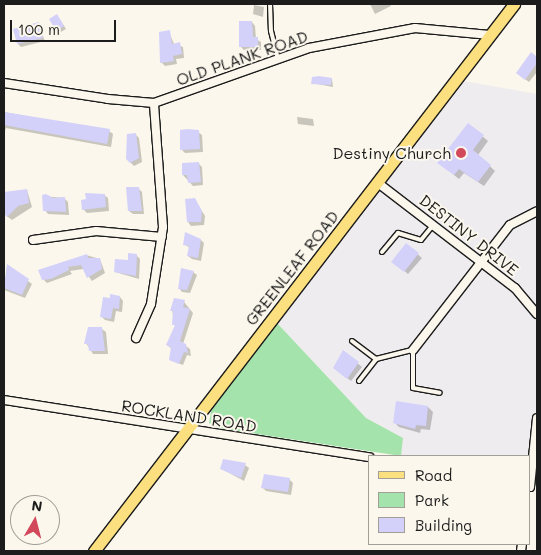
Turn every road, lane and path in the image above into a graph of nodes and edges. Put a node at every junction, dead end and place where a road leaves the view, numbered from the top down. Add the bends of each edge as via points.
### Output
1 (270, 4) edge
2 (514, 4) edge
3 (490, 35) junction
4 (278, 59) junction
5 (4, 83) edge
6 (154, 103) junction
7 (378, 183) junction
8 (537, 211) edge
9 (433, 225) junction
10 (162, 237) junction
11 (33, 240) dead end
12 (382, 252) dead end
13 (482, 262) junction
14 (537, 314) edge
15 (136, 338) dead end
16 (352, 341) dead end
17 (413, 350) junction
18 (376, 359) junction
19 (359, 381) dead end
20 (440, 393) dead end
21 (4, 400) edge
22 (537, 418) edge
23 (187, 431) junction
24 (368, 457) edge
25 (532, 482) edge
26 (94, 551) edge

1 - 4 lane via 271,31
2 - 3 main road, GREENLEAF ROAD
3 - 4 street, OLD PLANK ROAD via 415,28 310,48
3 - 7 main road, GREENLEAF ROAD
4 - 6 street, OLD PLANK ROAD
5 - 6 street, OLD PLANK ROAD
6 - 10 street via 163,210
7 - 9 street, DESTINY DRIVE
7 - 23 main road, GREENLEAF ROAD
8 - 13 street via 510,225
9 - 12 lane via 421,240 398,233
9 - 13 street, DESTINY DRIVE
10 - 11 street via 96,231
10 - 15 street via 151,304
13 - 14 street, DESTINY DRIVE via 520,293
13 - 17 street
16 - 18 lane
17 - 18 lane
17 - 20 lane via 413,388
18 - 19 lane
21 - 23 street, ROCKLAND ROAD
22 - 25 street
23 - 24 street, ROCKLAND ROAD
23 - 26 main road, GREENLEAF ROAD

